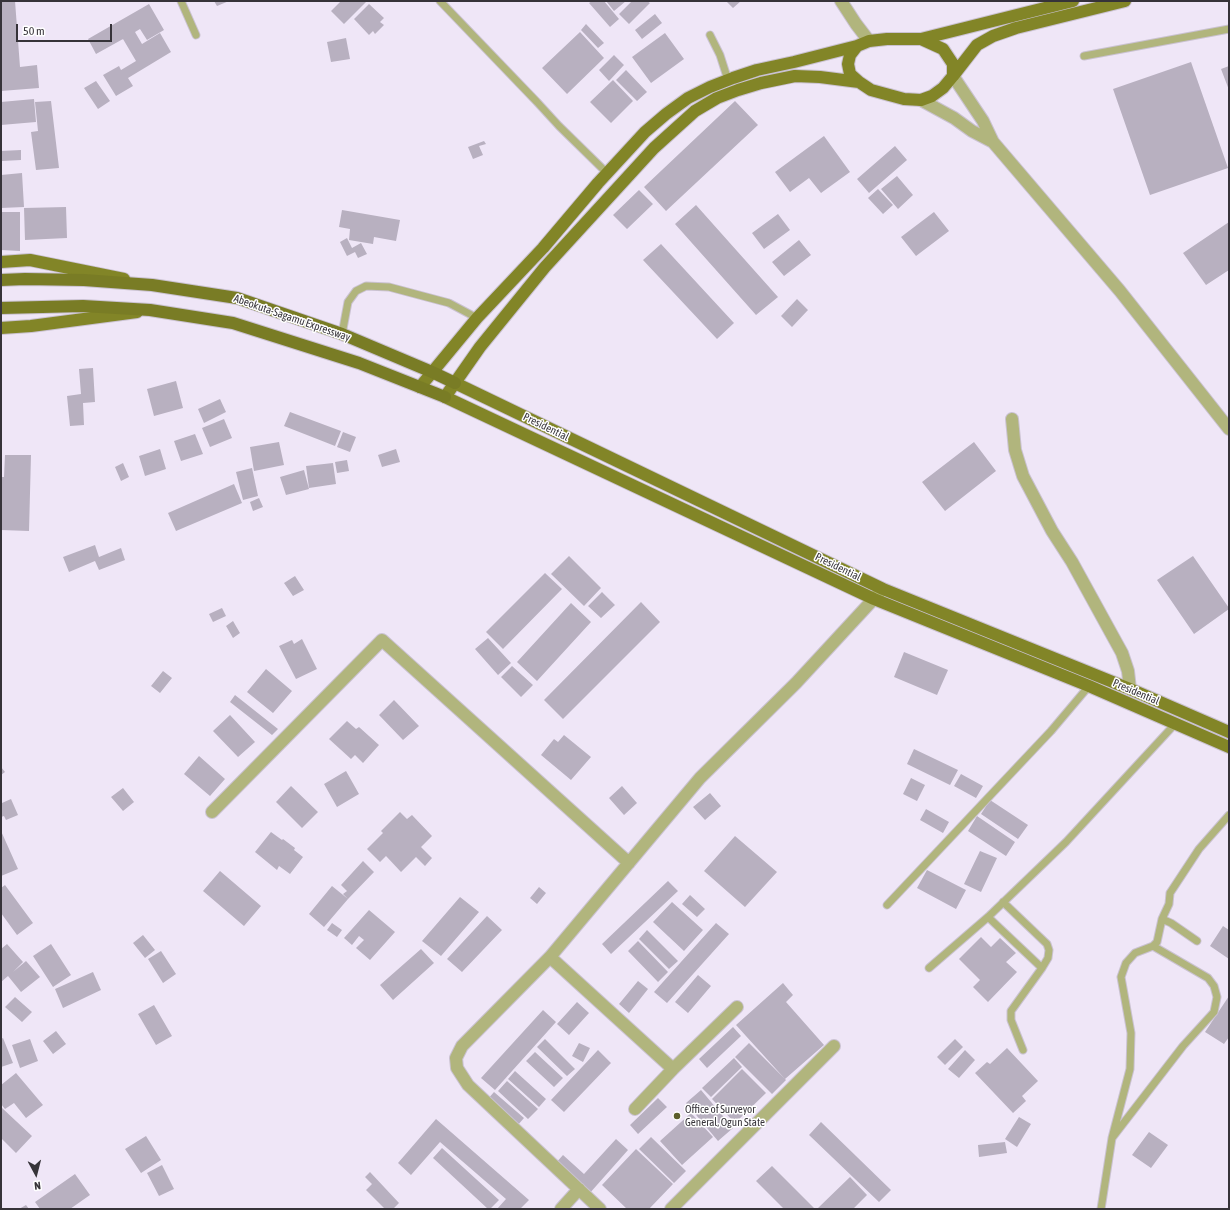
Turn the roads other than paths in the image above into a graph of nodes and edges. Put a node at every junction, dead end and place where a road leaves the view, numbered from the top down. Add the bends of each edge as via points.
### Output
1 (181, 1) edge
2 (440, 1) edge
3 (841, 1) edge
4 (1073, 1) edge
5 (1126, 1) edge
6 (1229, 29) edge
7 (196, 35) dead end
8 (710, 35) dead end
9 (921, 39) junction
10 (869, 41) junction
11 (857, 46) junction
12 (1084, 56) dead end
13 (953, 76) junction
14 (728, 80) junction
15 (859, 82) junction
16 (921, 100) junction
17 (992, 142) junction
18 (607, 173) junction
19 (1, 262) edge
20 (1, 280) edge
21 (152, 285) junction
22 (1, 308) edge
23 (150, 310) junction
24 (477, 318) junction
25 (1, 328) edge
26 (342, 334) junction
27 (432, 372) junction
28 (455, 383) junction
29 (420, 387) junction
30 (444, 397) junction
31 (1012, 419) dead end
32 (1229, 429) edge
33 (883, 589) junction
34 (874, 599) junction
35 (1088, 686) junction
36 (1130, 689) junction
37 (1175, 724) junction
38 (1229, 732) edge
39 (1229, 747) edge
40 (212, 812) dead end
41 (1229, 815) edge
42 (629, 863) junction
43 (1003, 902) junction
44 (888, 905) dead end
45 (988, 917) junction
46 (1162, 919) junction
47 (1198, 942) dead end
48 (1153, 946) junction
49 (550, 957) junction
50 (929, 968) dead end
51 (1042, 968) junction
52 (737, 1007) dead end
53 (834, 1046) dead end
54 (1023, 1050) dead end
55 (673, 1069) junction
56 (635, 1109) dead end
57 (1112, 1138) junction
58 (579, 1189) junction
59 (561, 1209) edge
60 (600, 1209) edge
61 (671, 1209) edge
62 (1101, 1209) edge

1 - 7 lane
2 - 18 lane via 558,126
3 - 10 street
4 - 9 main road
5 - 13 main road via 993,36 977,45
6 - 12 lane
8 - 14 lane via 720,54
9 - 10 main road
9 - 13 main road via 943,49 953,64
10 - 11 main road
11 - 14 main road via 757,70
11 - 15 main road via 850,55 848,64 850,74
13 - 16 main road via 943,88
13 - 17 street via 983,121
14 - 18 main road via 688,98 666,114 645,132
15 - 16 main road via 885,94
15 - 28 main road via 795,76 738,90 717,98 695,111 654,148 545,267 480,347
16 - 17 street
17 - 32 street via 1120,291
18 - 24 main road via 543,248
19 - 21 main road via 30,260
20 - 21 highway, Abeokuta-Sagamu Expressway via 84,280
21 - 26 highway, Abeokuta-Sagamu Expressway via 238,298
22 - 23 highway, Abeokuta-Sagamu Expressway via 83,306
23 - 25 main road
23 - 29 highway, Abeokuta-Sagamu Expressway via 233,323 359,363
24 - 26 lane via 448,303 389,287 366,286 356,291 348,302
24 - 27 main road
26 - 27 highway, Abeokuta-Sagamu Expressway
27 - 28 highway, Abeokuta-Sagamu Expressway
27 - 29 main road
28 - 30 main road
28 - 33 main road, Presidential
29 - 30 highway, Abeokuta-Sagamu Expressway
30 - 34 main road
31 - 36 street via 1015,450 1022,476 1122,653
33 - 34 street
33 - 36 main road, Presidential
34 - 35 main road
34 - 42 street via 796,683 700,778
35 - 37 main road
35 - 44 lane via 1051,731
36 - 38 main road, Presidential
37 - 39 main road
37 - 43 lane via 1066,842
40 - 42 street via 382,640
41 - 46 lane via 1199,849 1170,893 1169,904
42 - 49 street
43 - 45 lane
43 - 51 lane via 1047,944 1048,958
45 - 50 lane
45 - 51 lane
46 - 47 lane
46 - 48 lane via 1157,942
48 - 57 lane via 1135,953 1126,963 1121,977 1131,1033 1130,1068
48 - 57 lane via 1208,978 1214,986 1217,998 1214,1012 1183,1046
49 - 55 street
49 - 58 street via 462,1046 456,1058 457,1068 468,1085
51 - 54 lane via 1011,1011 1011,1020
52 - 55 street
53 - 61 street
55 - 56 street
57 - 62 lane
58 - 59 street
58 - 60 street

